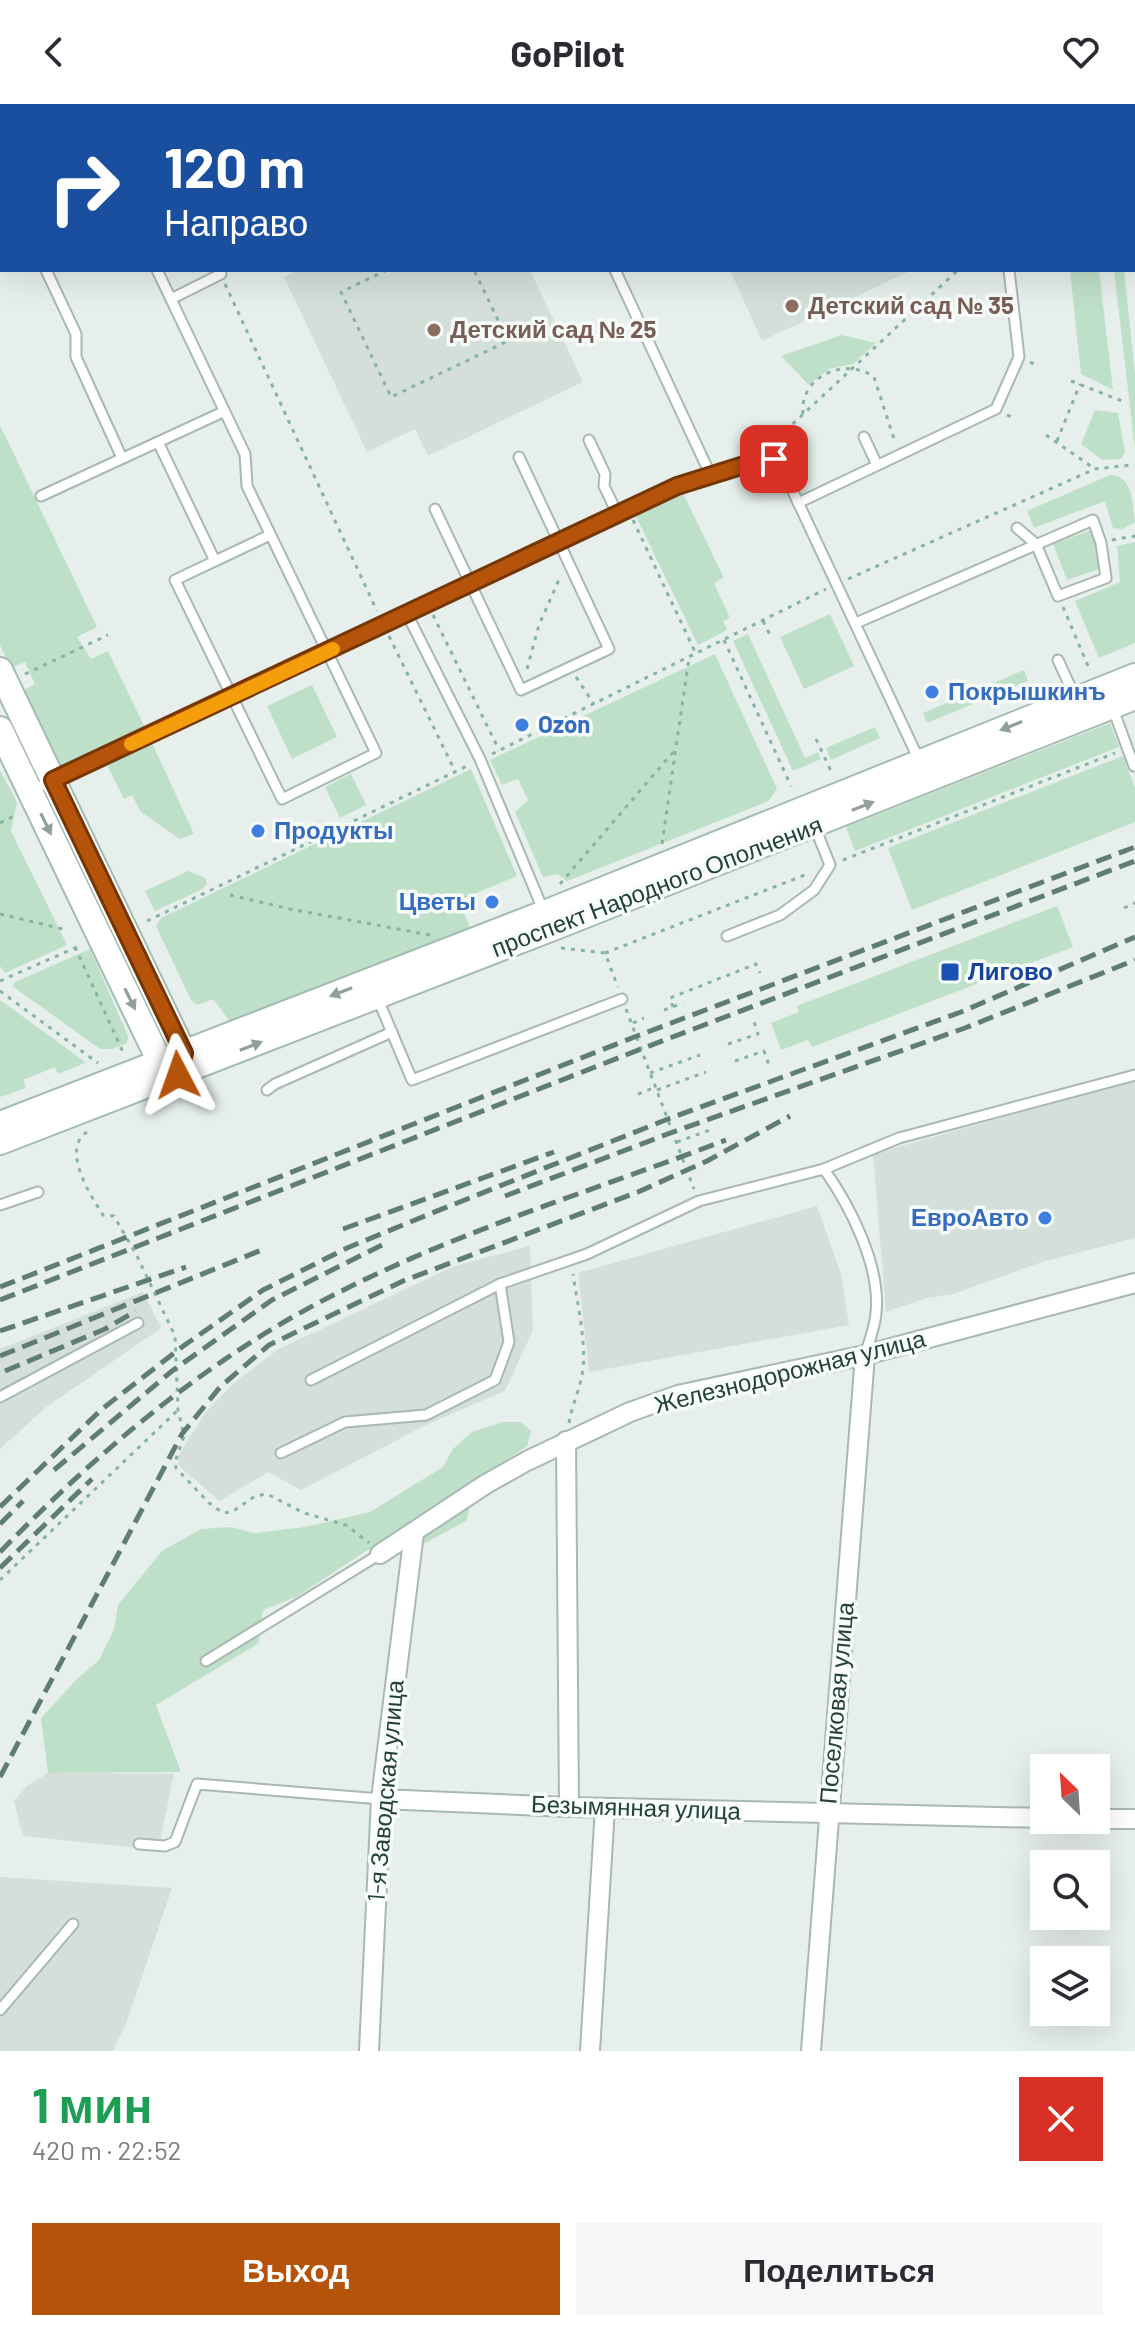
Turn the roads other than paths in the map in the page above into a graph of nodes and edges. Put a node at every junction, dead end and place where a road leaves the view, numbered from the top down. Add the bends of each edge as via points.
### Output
1 (47, 272) edge
2 (158, 272) edge
3 (616, 272) edge
4 (1009, 272) edge
5 (221, 274) road end
6 (171, 299) junction
7 (223, 412) junction
8 (864, 437) dead end
9 (589, 440) dead end
10 (158, 442) junction
11 (519, 457) dead end
12 (122, 458) junction
13 (877, 465) junction
14 (711, 476) junction
15 (41, 496) dead end
16 (798, 503) junction
17 (435, 509) dead end
18 (623, 512) junction
19 (1017, 528) dead end
20 (270, 535) junction
21 (559, 542) junction
22 (1036, 544) junction
23 (215, 561) junction
24 (471, 584) junction
25 (407, 614) junction
26 (856, 623) junction
27 (326, 652) junction
28 (1058, 660) dead end
29 (3, 676) edge
30 (1135, 676) edge
31 (232, 696) junction
32 (1135, 697) edge
33 (1076, 699) junction
34 (1111, 706) junction
35 (27, 726) junction
36 (1, 735) edge
37 (1131, 747) edge
38 (920, 762) junction
39 (1134, 766) edge
40 (53, 780) junction
41 (25, 802) junction
42 (814, 825) junction
43 (545, 913) junction
44 (727, 936) dead end
45 (377, 997) junction
46 (622, 999) road end
47 (392, 1032) junction
48 (174, 1063) junction
49 (1135, 1075) edge
50 (267, 1090) dead end
51 (0, 1123) edge
52 (0, 1142) edge
53 (824, 1169) junction
54 (38, 1192) dead end
55 (0, 1205) edge
56 (1135, 1283) edge
57 (500, 1284) junction
58 (138, 1323) dead end
59 (865, 1355) junction
60 (311, 1380) dead end
61 (0, 1397) edge
62 (566, 1441) junction
63 (281, 1453) dead end
64 (414, 1533) junction
65 (380, 1554) joint
66 (206, 1661) dead end
67 (381, 1799) junction
68 (569, 1807) junction
69 (605, 1808) junction
70 (828, 1813) junction
71 (1030, 1818) edge
72 (1110, 1819) edge
73 (1135, 1819) edge
74 (139, 1844) dead end
75 (73, 1924) dead end
76 (0, 2010) edge
77 (369, 2051) edge
78 (590, 2051) edge
79 (811, 2051) edge

1 - 12 lane via 76,334 76,357
2 - 6 lane
3 - 14 lane
4 - 13 lane via 1019,357 996,409
5 - 6 lane
6 - 7 lane
7 - 10 lane
7 - 20 lane via 245,454 247,486
8 - 13 lane
9 - 18 lane via 605,474 604,486
10 - 12 lane
10 - 23 lane
11 - 21 lane
12 - 15 lane
13 - 16 lane
14 - 16 lane via 774,459
14 - 18 lane
16 - 26 lane
17 - 24 lane
18 - 21 lane
19 - 22 lane
20 - 23 lane
20 - 27 lane
21 - 24 lane
21 - 24 lane via 609,649 521,690
22 - 22 lane via 1093,520 1106,578 1058,596
22 - 26 lane
23 - 31 lane via 175,580
24 - 25 lane
25 - 27 lane
25 - 43 lane via 480,759
26 - 38 lane
27 - 31 lane
27 - 31 lane via 376,753 282,799
28 - 33 lane
29 - 35 main road
30 - 33 main road, проспект Народного Ополчения
31 - 40 lane
32 - 34 main road, проспект Народного Ополчения
33 -> 38 main road, проспект Народного Ополчения
34 - 37 lane
42 -> 34 main road, проспект Народного Ополчения
35 - 36 lane
35 - 40 main road
36 - 41 main road
37 - 39 lane
38 - 43 main road, проспект Народного Ополчения
40 - 41 lane
40 - 48 main road
41 -> 48 main road
42 - 44 lane via 830,865 814,890 780,915
42 - 45 main road, проспект Народного Ополчения
43 -> 48 main road, проспект Народного Ополчения
45 - 47 lane
48 -> 45 main road, проспект Народного Ополчения
46 - 47 lane via 412,1080
47 - 50 lane
48 - 51 main road, проспект Народного Ополчения
48 - 52 main road, проспект Народного Ополчения
49 - 53 lane via 899,1138
53 - 57 lane via 699,1201 587,1254
53 - 59 lane via 871,1262 876,1313
54 - 55 lane
56 - 59 street, Железнодорожная улица
57 - 60 lane
57 - 63 lane via 509,1342 495,1380 426,1415 345,1422
58 - 61 lane
59 - 62 street, Железнодорожная улица via 678,1395
59 - 70 street, Поселковая улица
62 - 64 street, Железнодорожная улица via 486,1484
62 - 68 street
64 - 65 street, Железнодорожная улица
64 - 67 street, 1-я Заводская улица
65 - 66 lane
67 - 68 street, Безымянная улица
67 - 74 lane, Безымянная улица via 197,1784 175,1842
67 - 77 street, 1-я Заводская улица
68 - 69 street, Безымянная улица
69 - 70 street, Безымянная улица
69 - 78 street
70 - 71 street, Безымянная улица
70 - 79 street, Поселковая улица
72 - 73 street
75 - 76 lane

